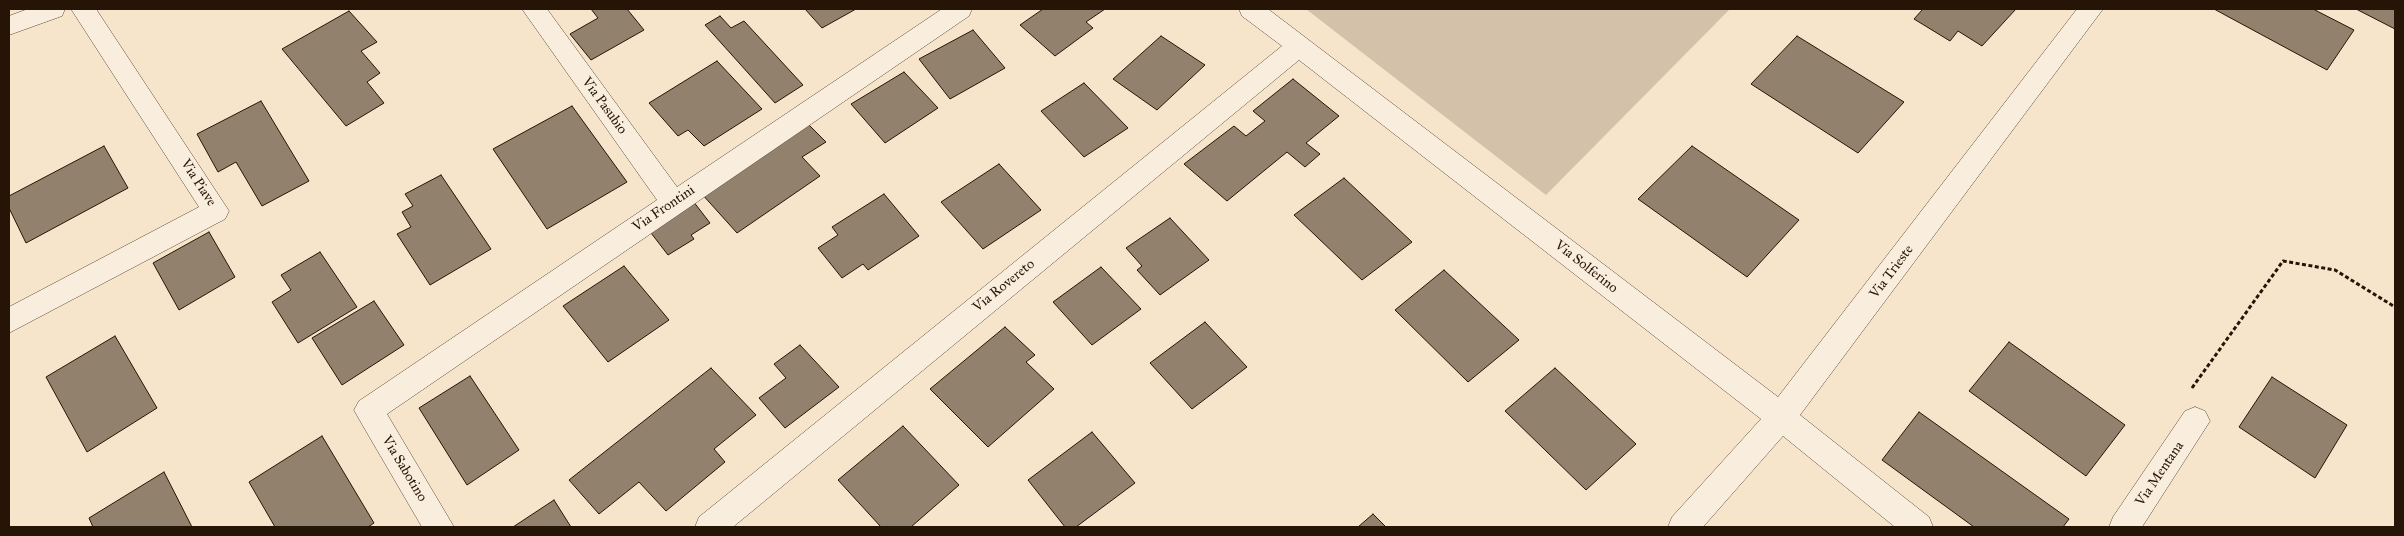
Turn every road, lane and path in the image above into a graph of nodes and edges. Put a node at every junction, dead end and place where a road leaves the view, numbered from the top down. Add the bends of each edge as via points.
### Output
1 (53, 9) edge
2 (83, 9) edge
3 (534, 9) edge
4 (960, 9) edge
5 (1251, 9) edge
6 (2091, 9) edge
7 (9, 26) edge
8 (1299, 46) junction
9 (674, 203) junction
10 (2395, 307) edge
11 (9, 321) edge
12 (369, 410) joint
13 (1781, 417) junction
14 (2195, 421) joint
15 (439, 527) edge
16 (710, 527) edge
17 (1683, 527) edge
18 (1918, 527) edge
19 (2124, 527) edge

1 - 7 street
2 - 11 street, Via Piave via 216,211
3 - 9 street, Via Pasubio
4 - 9 street, Via Frontini
5 - 8 street, Via Solferino
6 - 13 street, Via Trieste
8 - 13 street, Via Solferino
8 - 16 street, Via Rovereto
9 - 12 street, Via Frontini
10 - 14 path via 2335,270 2283,261 2191,388
12 - 15 street, Via Sabotino
13 - 17 street, Via Trieste
13 - 18 street, Via Solferino
14 - 19 street, Via Mentana

